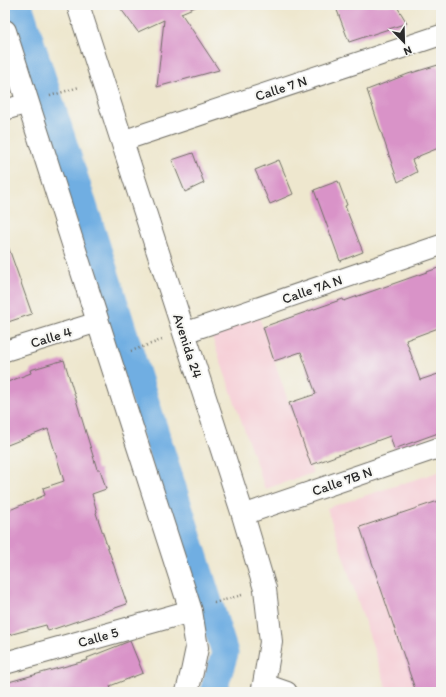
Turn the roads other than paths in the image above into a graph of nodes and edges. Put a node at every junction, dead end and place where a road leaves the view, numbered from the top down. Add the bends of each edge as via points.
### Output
1 (78, 5) edge
2 (5, 31) edge
3 (441, 35) edge
4 (37, 100) junction
5 (5, 110) edge
6 (122, 141) junction
7 (441, 245) edge
8 (98, 322) junction
9 (176, 335) junction
10 (5, 351) edge
11 (441, 447) edge
12 (243, 514) junction
13 (200, 608) junction
14 (5, 663) edge
15 (263, 688) edge
16 (187, 692) edge
17 (287, 692) edge

1 - 6 street, Avenida 24
2 - 4 street
3 - 6 street, Calle 7 N
4 - 5 street
4 - 8 street
6 - 9 street, Avenida 24
7 - 9 street, Calle 7A N
8 - 10 street, Calle 4
8 - 13 street
9 - 12 street, Avenida 24
11 - 12 street, Calle 7B N
12 - 15 street, Avenida 24 via 265,589 271,642
13 - 14 street, Calle 5
13 - 16 street via 197,648
15 - 17 street

